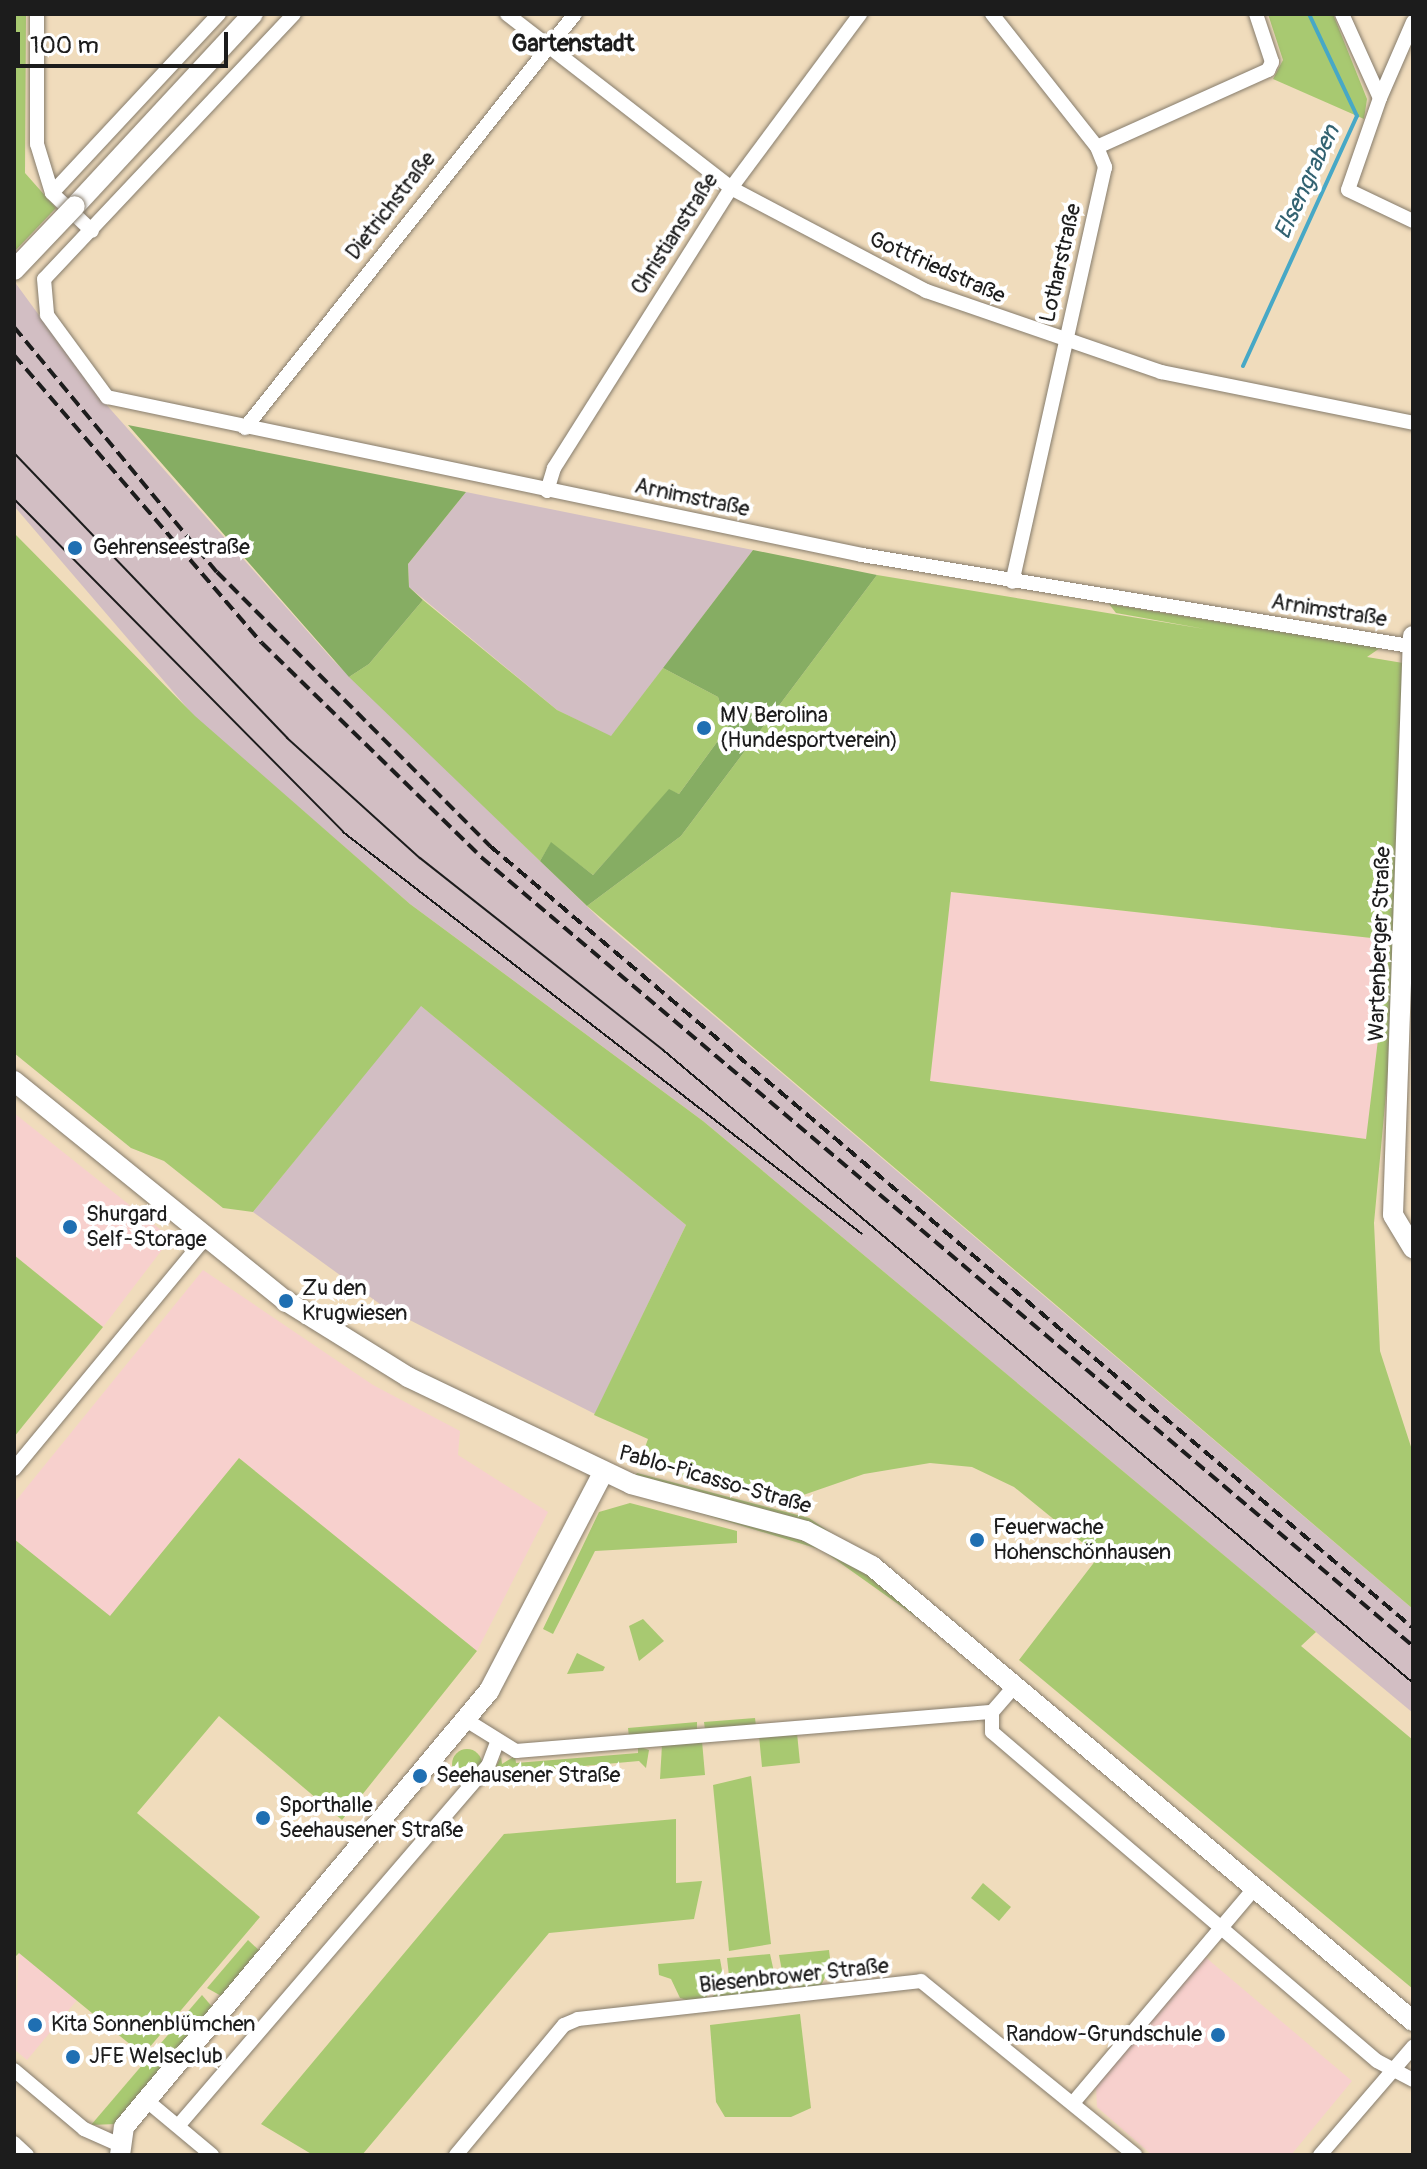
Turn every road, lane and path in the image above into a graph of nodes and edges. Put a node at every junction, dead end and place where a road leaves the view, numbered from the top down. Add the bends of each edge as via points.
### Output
1 (37, 14) edge
2 (219, 14) edge
3 (253, 14) edge
4 (294, 14) edge
5 (507, 14) edge
6 (575, 14) edge
7 (860, 14) edge
8 (992, 14) edge
9 (1256, 14) edge
10 (1344, 14) edge
11 (1413, 22) edge
12 (546, 46) junction
13 (1380, 98) junction
14 (1097, 147) junction
15 (731, 188) junction
16 (52, 193) junction
17 (1413, 221) edge
18 (92, 231) junction
19 (14, 270) edge
20 (1065, 344) junction
21 (1413, 423) edge
22 (245, 428) junction
23 (547, 491) junction
24 (1012, 582) junction
25 (1412, 641) edge
26 (1410, 863) edge
27 (14, 1081) edge
28 (205, 1238) junction
29 (1413, 1248) edge
30 (14, 1469) edge
31 (603, 1473) junction
32 (1015, 1686) junction
33 (992, 1712) junction
34 (466, 1720) junction
35 (496, 1745) junction
36 (1255, 1888) junction
37 (1219, 1929) junction
38 (1413, 2021) edge
39 (1413, 2047) edge
40 (14, 2070) edge
41 (1393, 2070) junction
42 (1413, 2080) edge
43 (146, 2100) junction
44 (1073, 2103) junction
45 (178, 2126) junction
46 (14, 2143) edge
47 (119, 2149) edge
48 (27, 2155) edge
49 (212, 2155) edge
50 (456, 2155) edge
51 (1135, 2155) edge
52 (1320, 2155) edge

1 - 16 street via 37,144
2 - 16 street
3 - 19 main road, bridge
4 - 18 street
5 - 12 street, Gottfriedstraße
6 - 12 street, Dietrichstraße
7 - 15 street, Christianstraße
8 - 14 street
9 - 14 street via 1272,62
10 - 13 street
11 - 13 street
12 - 15 street, Gottfriedstraße
12 - 22 street, Dietrichstraße
13 - 17 street via 1348,190
14 - 20 street, Lotharstraße via 1105,167
15 - 20 street, Gottfriedstraße via 914,285
15 - 23 street, Christianstraße via 554,468
16 - 18 street
18 - 22 street, Arnimstraße via 44,279 47,315 107,397
20 - 21 street, Gottfriedstraße via 1228,387
20 - 24 street, Lotharstraße
22 - 23 street, Arnimstraße
23 - 24 street, Arnimstraße
24 - 25 street, Arnimstraße
25 - 26 main road, Wartenberger Straße
26 - 29 main road, Wartenberger Straße via 1393,1215
27 - 28 main road, Pablo-Picasso-Straße
28 - 30 street
28 - 31 main road, Pablo-Picasso-Straße via 286,1301 408,1377
31 - 32 main road, Pablo-Picasso-Straße via 829,1541 893,1582
31 - 34 main road via 507,1666
32 - 33 street
32 - 36 main road, Pablo-Picasso-Straße
33 - 35 street via 516,1751
33 - 37 street via 992,1732
34 - 35 street
34 - 43 main road
35 - 45 street via 488,1766
36 - 37 street
36 - 38 main road, Pablo-Picasso-Straße
37 - 41 street
37 - 44 street
39 - 41 street
40 - 47 street via 84,2129
41 - 42 street
41 - 52 street
43 - 45 street
43 - 47 main road
44 - 50 street, Biesenbrower Straße via 921,1981 578,2019 564,2025
44 - 51 street, Biesenbrower Straße
45 - 49 street
46 - 48 street

